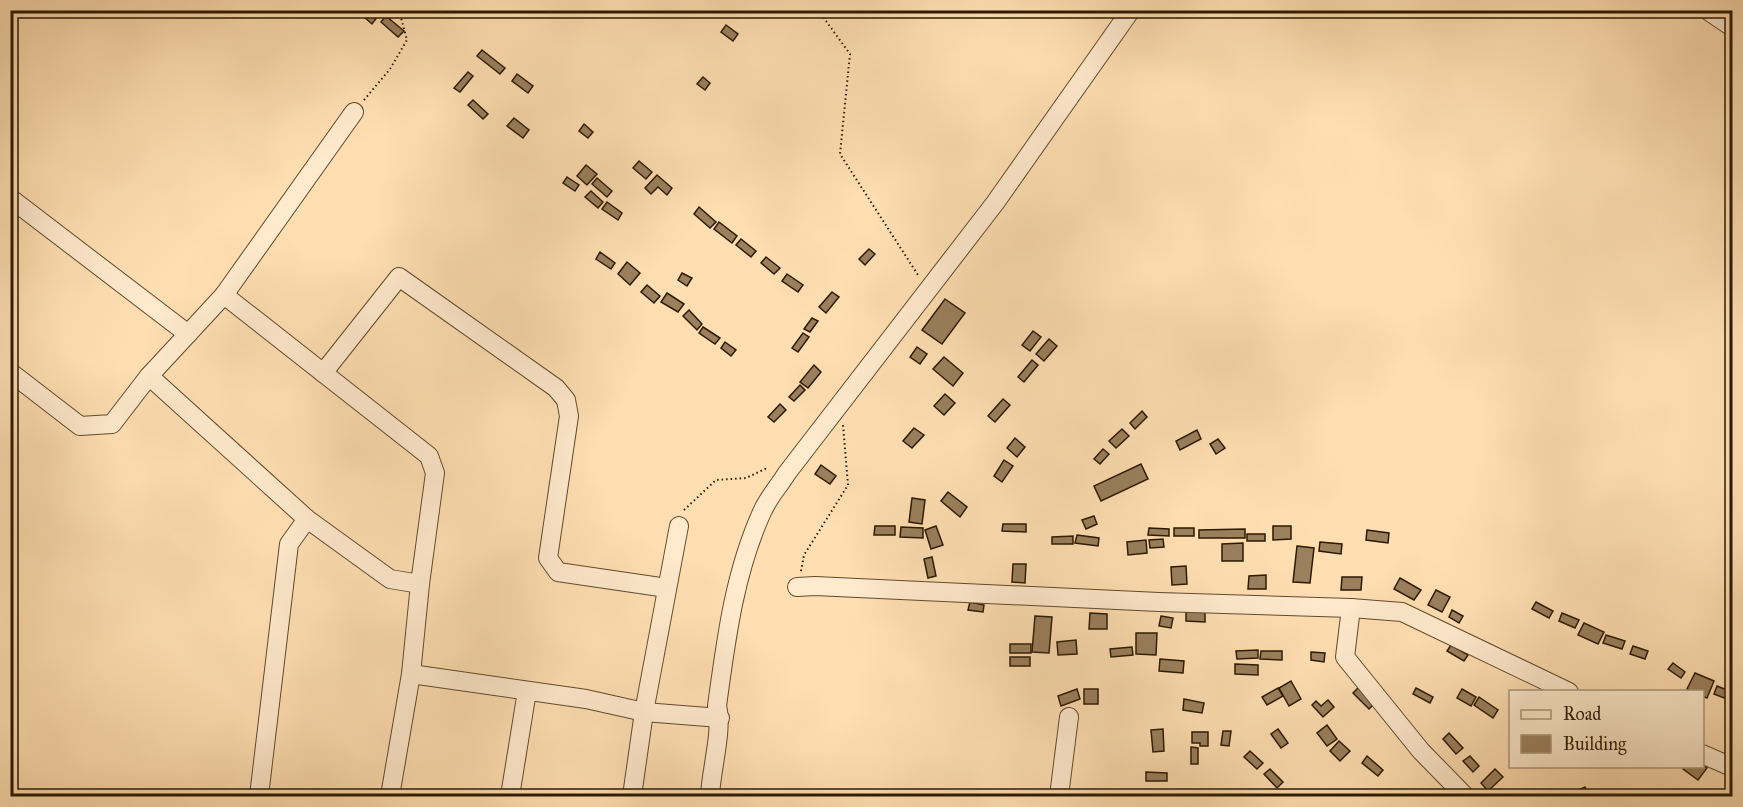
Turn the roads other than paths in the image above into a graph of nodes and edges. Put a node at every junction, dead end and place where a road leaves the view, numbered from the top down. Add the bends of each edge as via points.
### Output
1 (1131, 10) edge
2 (1707, 10) edge
3 (1732, 27) edge
4 (354, 112) road end
5 (10, 198) edge
6 (224, 295) junction
7 (188, 334) junction
8 (10, 372) edge
9 (323, 373) junction
10 (149, 376) junction
11 (307, 519) junction
12 (678, 526) road end
13 (420, 584) junction
14 (797, 587) road end
15 (667, 588) junction
16 (1351, 608) junction
17 (411, 674) junction
18 (527, 690) junction
19 (1565, 690) edge
20 (644, 712) junction
21 (1069, 717) dead end
22 (720, 718) junction
23 (1704, 755) edge
24 (1732, 767) edge
25 (259, 796) edge
26 (390, 796) edge
27 (510, 796) edge
28 (632, 796) edge
29 (710, 796) edge
30 (1059, 796) edge
31 (1465, 796) edge

1 - 22 street via 995,203 787,473 763,510 733,599 717,706
2 - 3 street
4 - 6 street
5 - 7 street
6 - 7 street
6 - 9 street
7 - 10 street
8 - 10 street via 80,426 112,424
9 - 13 street via 429,456 435,473
9 - 15 street via 399,277 556,388 566,400 569,416 548,558 558,572
10 - 11 street
11 - 13 street via 390,579
11 - 25 street via 289,544
12 - 15 street
13 - 17 street
14 - 16 street
15 - 20 street
16 - 19 street via 1401,612
16 - 31 street via 1345,657 1421,751
17 - 18 street
17 - 26 street
18 - 20 street
18 - 27 street
20 - 22 street
20 - 28 street
21 - 30 street
22 - 29 street
23 - 24 street

